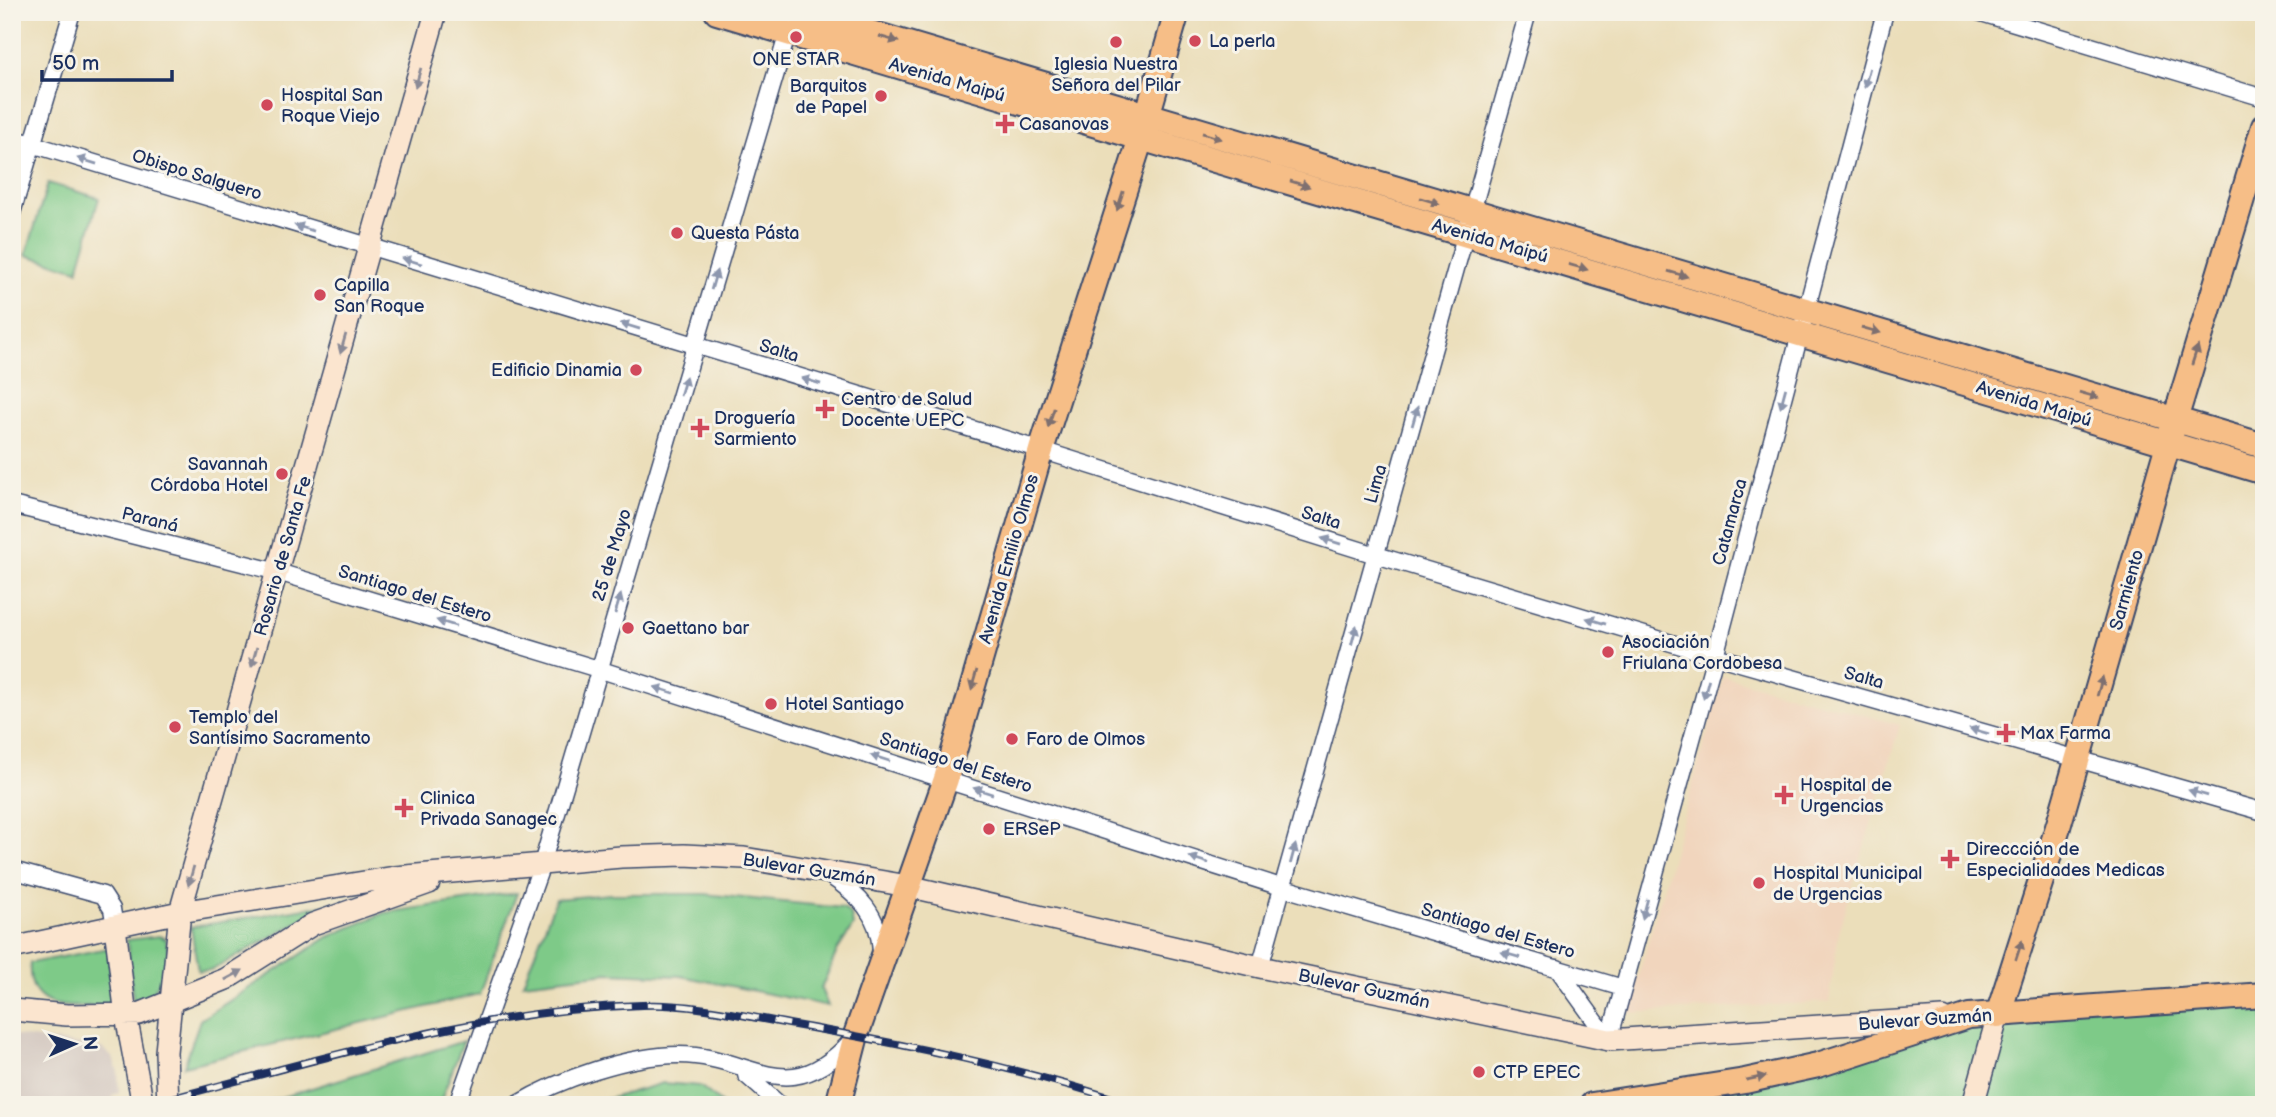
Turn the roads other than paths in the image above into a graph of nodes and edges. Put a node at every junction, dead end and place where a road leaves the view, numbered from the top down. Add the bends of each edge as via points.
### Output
1 (72, 12) edge
2 (436, 12) edge
3 (717, 12) edge
4 (800, 12) edge
5 (1177, 12) edge
6 (1528, 12) edge
7 (1885, 12) edge
8 (1978, 12) edge
9 (790, 23) edge
10 (2264, 98) edge
11 (1144, 126) junction
12 (2264, 126) edge
13 (12, 138) edge
14 (32, 144) junction
15 (12, 213) edge
16 (1469, 224) junction
17 (369, 248) junction
18 (1803, 322) junction
19 (695, 345) junction
20 (2175, 420) junction
21 (2168, 445) junction
22 (2264, 446) edge
23 (1041, 450) junction
24 (2264, 472) edge
25 (12, 505) edge
26 (1376, 555) junction
27 (278, 572) junction
28 (1715, 656) junction
29 (598, 670) junction
30 (2078, 759) junction
31 (946, 779) junction
32 (2264, 812) edge
33 (542, 864) junction
34 (12, 870) edge
35 (822, 870) junction
36 (471, 872) junction
37 (908, 886) junction
38 (1284, 888) junction
39 (180, 912) junction
40 (115, 927) junction
41 (17, 947) edge
42 (881, 961) junction
43 (12, 965) edge
44 (1260, 967) junction
45 (1557, 968) junction
46 (1623, 988) junction
47 (2264, 995) edge
48 (172, 1003) junction
49 (15, 1006) edge
50 (67, 1015) junction
51 (1998, 1015) junction
52 (126, 1016) junction
53 (1969, 1016) junction
54 (856, 1035) junction
55 (1609, 1040) junction
56 (719, 1060) junction
57 (137, 1072) junction
58 (143, 1105) edge
59 (168, 1105) edge
60 (460, 1105) edge
61 (516, 1105) edge
62 (780, 1105) edge
63 (838, 1105) edge
64 (1592, 1105) edge
65 (1973, 1105) edge

1 - 14 street
2 -> 17 main road, Rosario de Santa Fe
3 - 9 main road, Avenida Maipú
4 -> 11 main road, Avenida Maipú
5 - 11 main road, Avenida Emilio Olmos
6 - 16 street, Lima
7 -> 18 street, Catamarca
8 - 10 street
9 - 11 main road, Avenida Maipú
19 -> 9 street, 25 de Mayo
11 -> 16 main road, Avenida Maipú
11 -> 23 main road, Avenida Emilio Olmos
20 -> 12 main road, Sarmiento
13 - 14 street, Obispo Salguero
14 - 15 street
17 -> 14 street, Obispo Salguero
16 -> 18 main road, Avenida Maipú
26 -> 16 street, Lima
19 -> 17 street, Salta
17 -> 27 main road, Rosario de Santa Fe
18 -> 20 main road, Avenida Maipú
18 - 21 main road, Avenida Maipú
18 -> 28 street, Catamarca
23 -> 19 street, Salta
29 -> 19 street, 25 de Mayo
20 - 21 main road, Sarmiento
20 - 22 main road, Avenida Maipú
21 - 24 main road, Avenida Maipú
30 -> 21 main road, Sarmiento
26 -> 23 street, Salta
23 -> 31 main road, Avenida Emilio Olmos
25 - 27 street, Paraná
28 -> 26 street, Salta
38 -> 26 street, Lima
29 -> 27 street, Santiago del Estero
27 -> 39 main road, Rosario de Santa Fe
30 -> 28 street, Salta
28 -> 46 street, Catamarca
31 -> 29 street, Santiago del Estero
29 - 33 street, 25 de Mayo
32 -> 30 street, Salta
51 -> 30 main road, Sarmiento
31 - 37 main road, Avenida Emilio Olmos
38 -> 31 street, Santiago del Estero
33 - 35 main road, Bulevar Guzmán via 684,855 744,858
33 - 36 main road, Bulevar Guzmán
33 - 60 street, 25 de Mayo
34 - 40 street via 103,895 112,909
35 - 37 main road, Bulevar Guzmán
35 - 42 street via 868,907 879,930
36 - 39 main road, Bulevar Guzmán via 395,877
48 -> 36 main road, Bulevar Guzmán via 226,979 313,924
37 - 42 main road, Avenida Emilio Olmos
37 - 44 main road, Bulevar Guzmán
38 - 44 street, Lima
45 -> 38 street, Santiago del Estero
39 - 40 main road, Bulevar Guzmán
39 - 48 main road, Rosario de Santa Fe
40 - 41 main road, Bulevar Guzmán
40 - 52 main road
41 - 43 main road
42 - 54 main road, Avenida Emilio Olmos
44 - 55 main road, Bulevar Guzmán
45 - 46 street, Santiago del Estero
45 - 55 street
46 - 55 street, Catamarca
47 - 51 main road, Bulevar Guzmán
48 - 52 main road, Bulevar Guzmán
48 - 59 main road, Rosario de Santa Fe via 166,1052
49 - 50 main road
50 - 52 main road, Bulevar Guzmán
50 - 57 main road via 116,1033
51 - 53 main road, Bulevar Guzmán
51 - 65 main road, Sarmiento
52 - 57 main road
53 - 55 main road, Bulevar Guzmán
64 -> 53 main road via 1818,1065
54 - 56 street via 835,1058 798,1076 769,1077
54 - 63 main road, Avenida Emilio Olmos
56 - 61 street via 680,1055 639,1060 579,1076
56 - 62 street via 749,1076
57 - 58 main road

